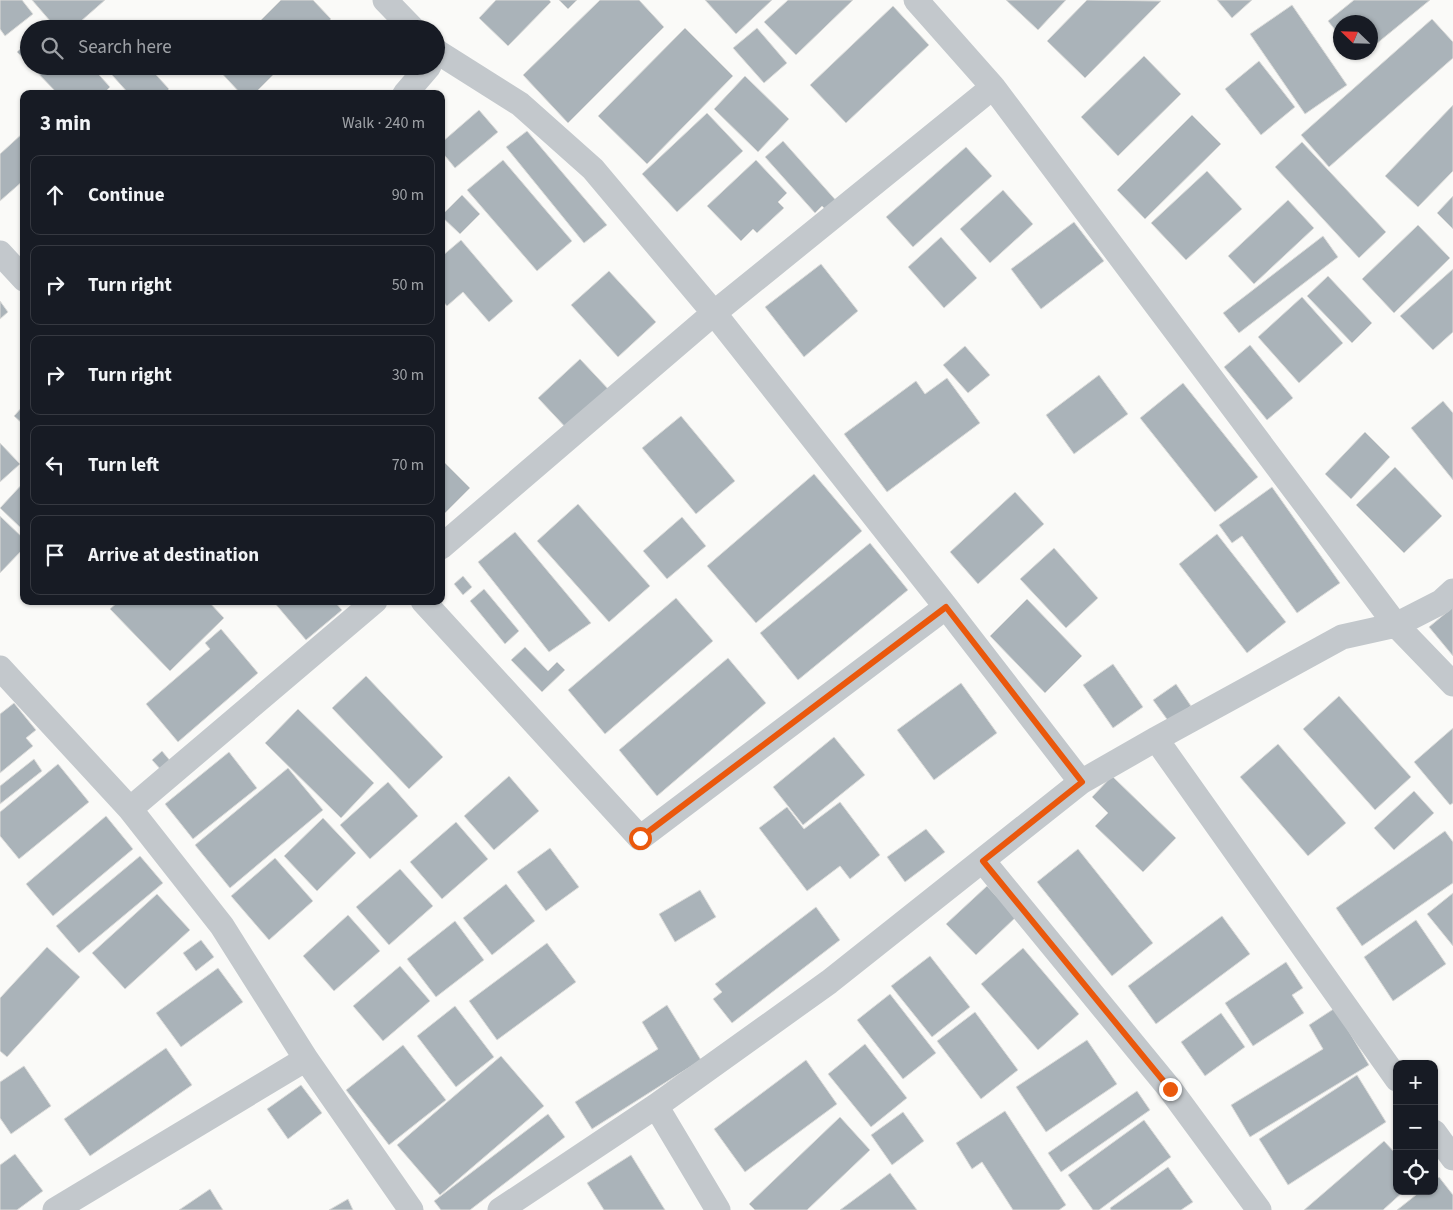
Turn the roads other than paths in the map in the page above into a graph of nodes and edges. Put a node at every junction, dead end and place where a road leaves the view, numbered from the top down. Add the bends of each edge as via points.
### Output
1 (384, 0) edge
2 (916, 0) edge
3 (405, 20) edge
4 (445, 63) edge
5 (420, 75) edge
6 (993, 87) junction
7 (408, 90) edge
8 (0, 253) edge
9 (20, 275) edge
10 (714, 314) junction
11 (445, 544) edge
12 (1453, 591) edge
13 (362, 605) edge
14 (427, 605) edge
15 (946, 607) junction
16 (1396, 626) junction
17 (0, 668) edge
18 (1453, 684) edge
19 (1156, 739) junction
20 (1082, 782) junction
21 (130, 809) junction
22 (983, 861) junction
23 (306, 1059) junction
24 (1393, 1073) edge
25 (656, 1106) junction
26 (1438, 1137) edge
27 (1453, 1158) edge
28 (55, 1210) edge
29 (411, 1210) edge
30 (500, 1210) edge
31 (718, 1210) edge
32 (1259, 1210) edge

1 - 3 street
2 - 6 street
4 - 10 street via 520,104 594,169
5 - 7 street
6 - 10 street
6 - 16 street
8 - 9 street
10 - 11 street
10 - 15 street
12 - 16 street via 1441,602
13 - 21 street
14 - 15 street via 640,838
15 - 20 street
16 - 18 street
16 - 19 street via 1342,637
17 - 21 street
19 - 20 street
19 - 24 street
20 - 22 street
21 - 23 street via 222,926
22 - 25 street via 828,982
22 - 32 street via 1170,1089
23 - 28 street
23 - 29 street
25 - 30 street
25 - 31 street
26 - 27 street

